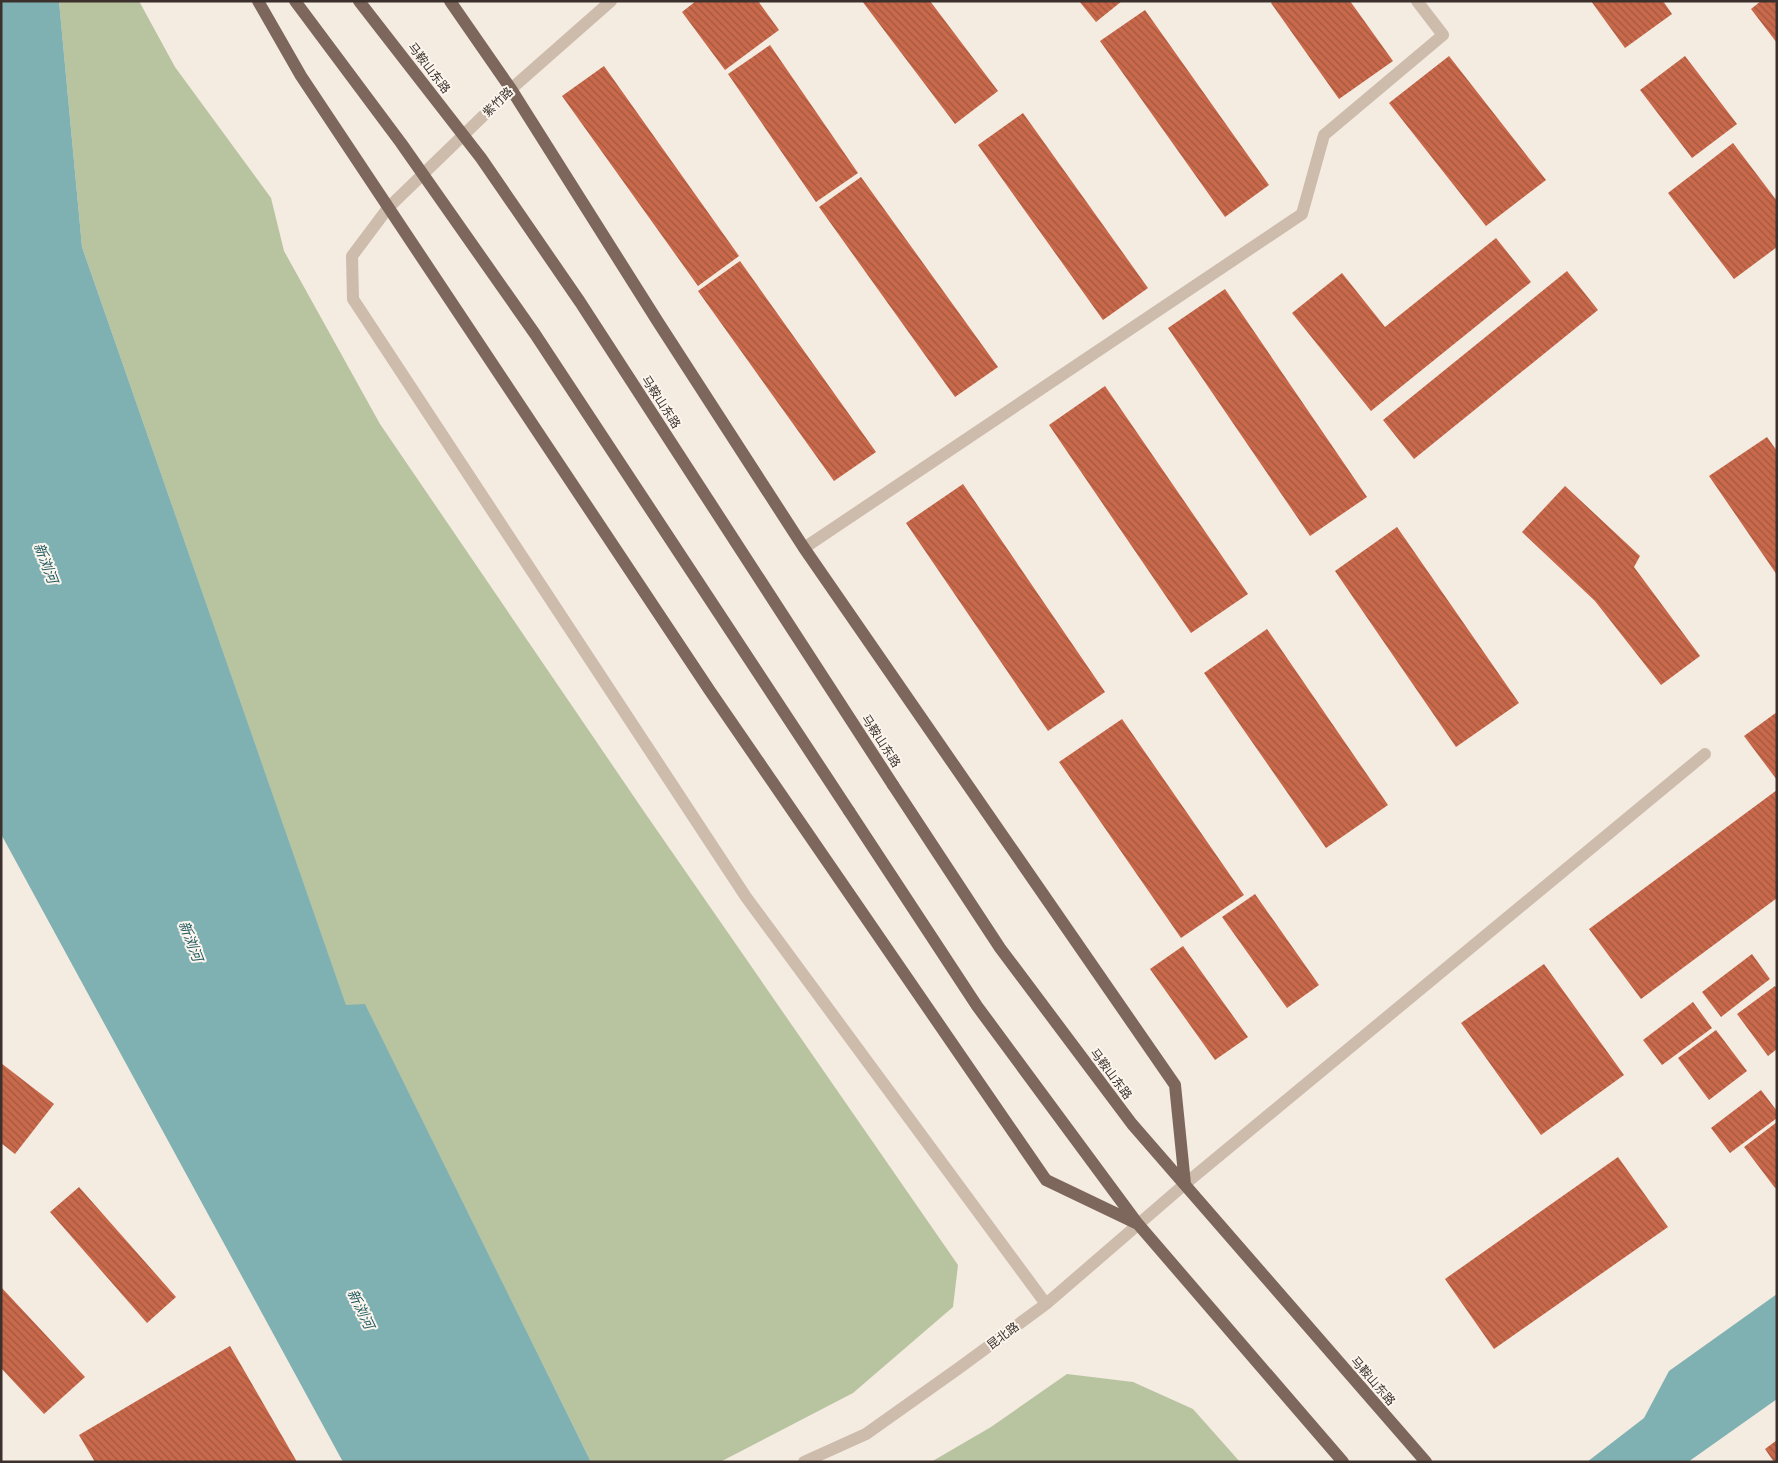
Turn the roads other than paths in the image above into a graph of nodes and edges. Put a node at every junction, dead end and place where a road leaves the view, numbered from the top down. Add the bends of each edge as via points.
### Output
1 (258, 1) edge
2 (295, 1) edge
3 (359, 1) edge
4 (450, 1) edge
5 (611, 1) edge
6 (1417, 1) edge
7 (511, 89) junction
8 (388, 208) junction
9 (804, 548) junction
10 (1705, 754) dead end
11 (1185, 1184) junction
12 (1138, 1224) junction
13 (1046, 1304) junction
14 (804, 1462) edge
15 (1343, 1462) edge
16 (1426, 1462) edge

1 - 8 main road via 301,76
2 - 12 main road, bridge via 535,334 977,1006
3 - 11 main road, 马鞍山东路, bridge via 481,158 580,302 1000,948 1132,1124
4 - 7 main road
5 - 7 street, 紫竹路
6 - 9 street via 1443,35 1324,135 1302,214
7 - 8 street, 紫竹路
7 - 9 main road
8 - 12 main road via 704,682 1046,1180
8 - 13 street, 紫竹路 via 352,256 352,299 746,897
9 - 11 main road via 1175,1085
10 - 11 street, 昆北路
11 - 12 street, 昆北路
11 - 16 main road, 马鞍山东路
12 - 13 street, 昆北路
12 - 15 main road
13 - 14 street, 昆北路 via 866,1434

